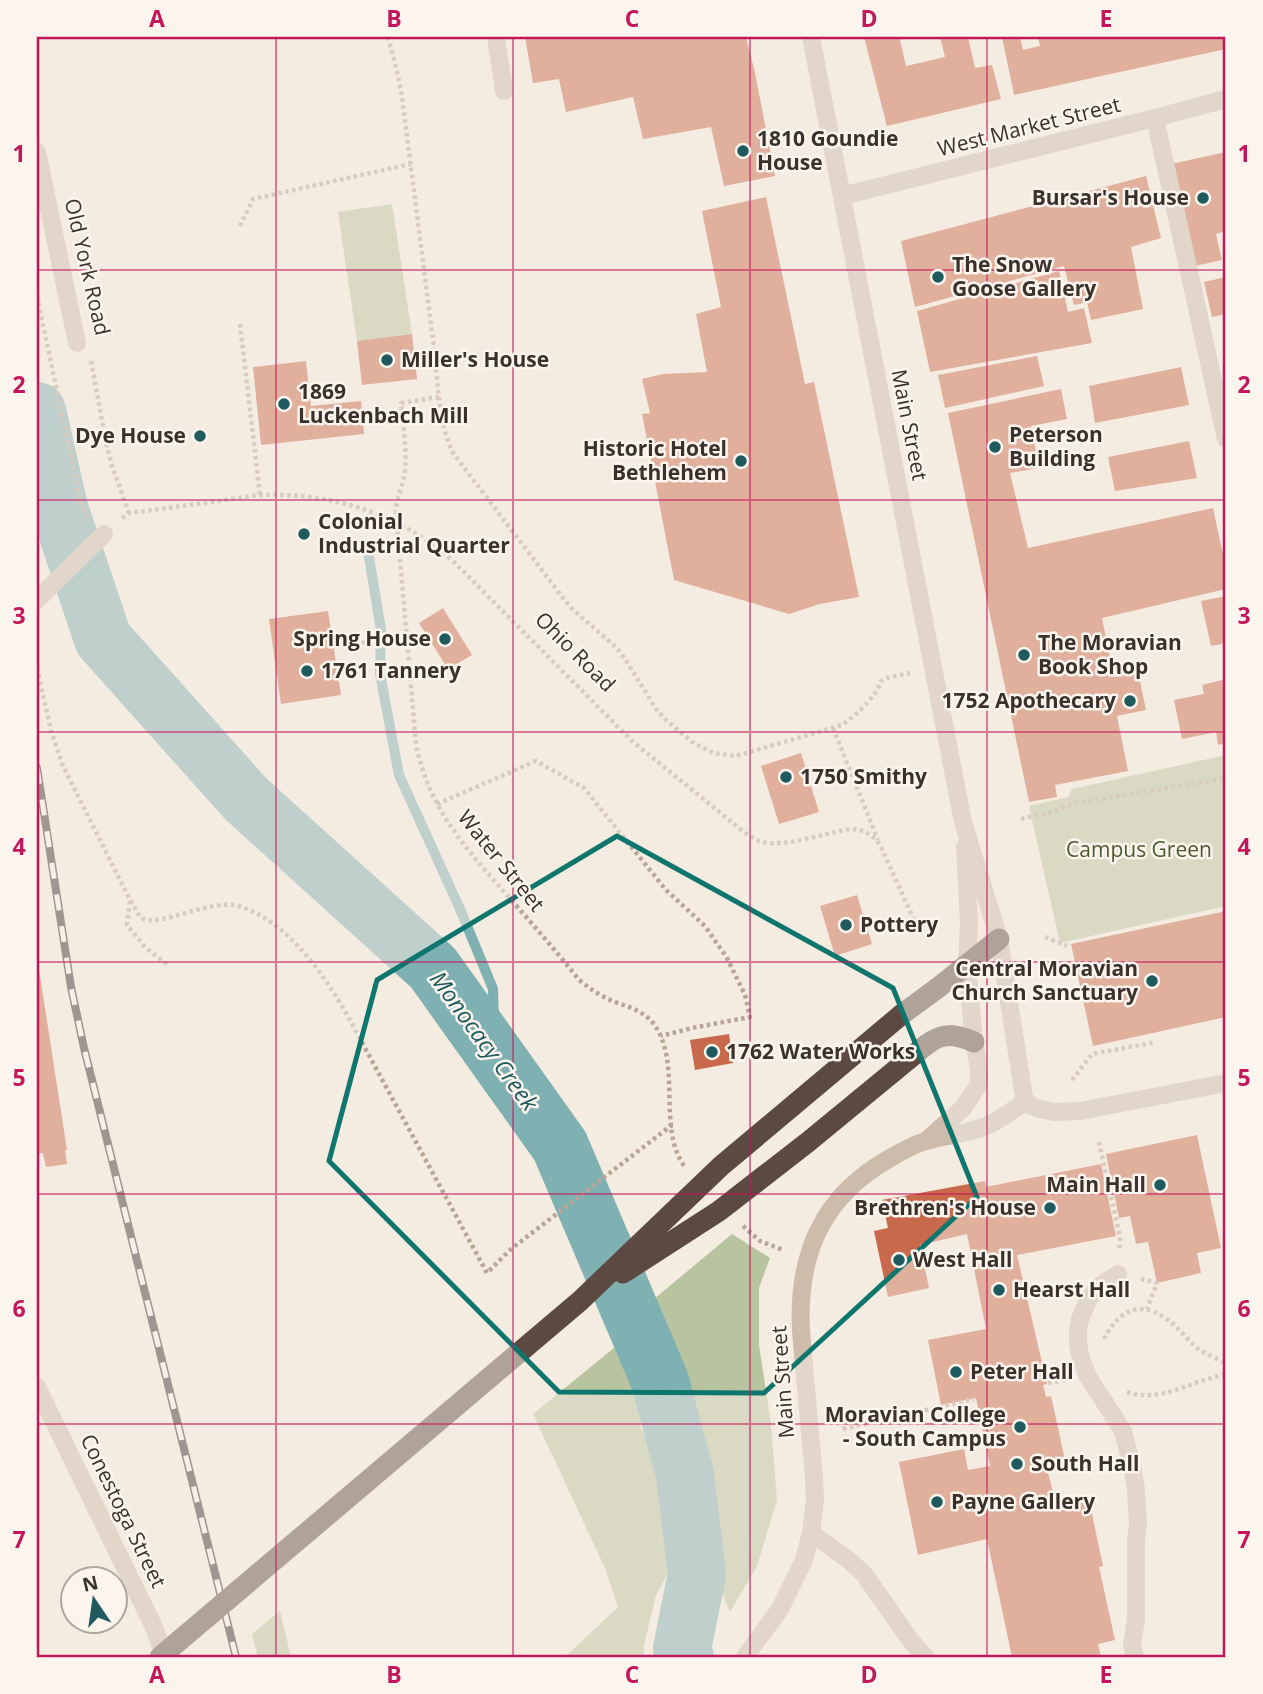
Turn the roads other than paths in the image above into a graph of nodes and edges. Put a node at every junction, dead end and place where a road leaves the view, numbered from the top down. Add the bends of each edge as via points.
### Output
1 (496, 37) edge
2 (811, 37) edge
3 (504, 91) dead end
4 (1226, 99) edge
5 (1155, 118) junction
6 (37, 152) edge
7 (842, 196) junction
8 (78, 343) road end
9 (1226, 439) edge
10 (101, 537) road end
11 (37, 600) edge
12 (963, 822) junction
13 (999, 939) junction
14 (967, 965) junction
15 (974, 1042) junction
16 (1226, 1083) edge
17 (1025, 1103) junction
18 (926, 1141) junction
19 (1118, 1274) road end
20 (580, 1301) junction
21 (37, 1387) edge
22 (811, 1533) junction
23 (163, 1657) edge
24 (746, 1657) edge
25 (925, 1657) edge
26 (1135, 1657) edge

1 - 3 street
2 - 7 street, Main Street
4 - 5 street, West Market Street
5 - 7 street, West Market Street
5 - 9 street
6 - 8 street, Old York Road
7 - 12 street, Main Street
10 - 11 street
12 - 13 street, Main Street
12 - 14 street, Main Street
13 - 14 highway
13 - 17 street, Main Street
14 - 15 street, Main Street
14 - 20 highway, bridge via 721,1166
15 - 18 street, Main Street via 979,1084 963,1108
15 - 20 highway, bridge via 951,1035 936,1038 719,1211
16 - 17 street via 1080,1111 1054,1112
17 - 18 street, Main Street via 966,1133
18 - 22 street, Main Street via 876,1166 847,1189 822,1224 807,1259 800,1318 814,1488
19 - 26 street via 1089,1298 1078,1330 1083,1367 1123,1431 1133,1471 1138,1523
20 - 23 highway, bridge
21 - 23 street, Conestoga Street via 153,1625
22 - 24 street, Main Street via 804,1560 780,1609
22 - 25 street via 864,1574

